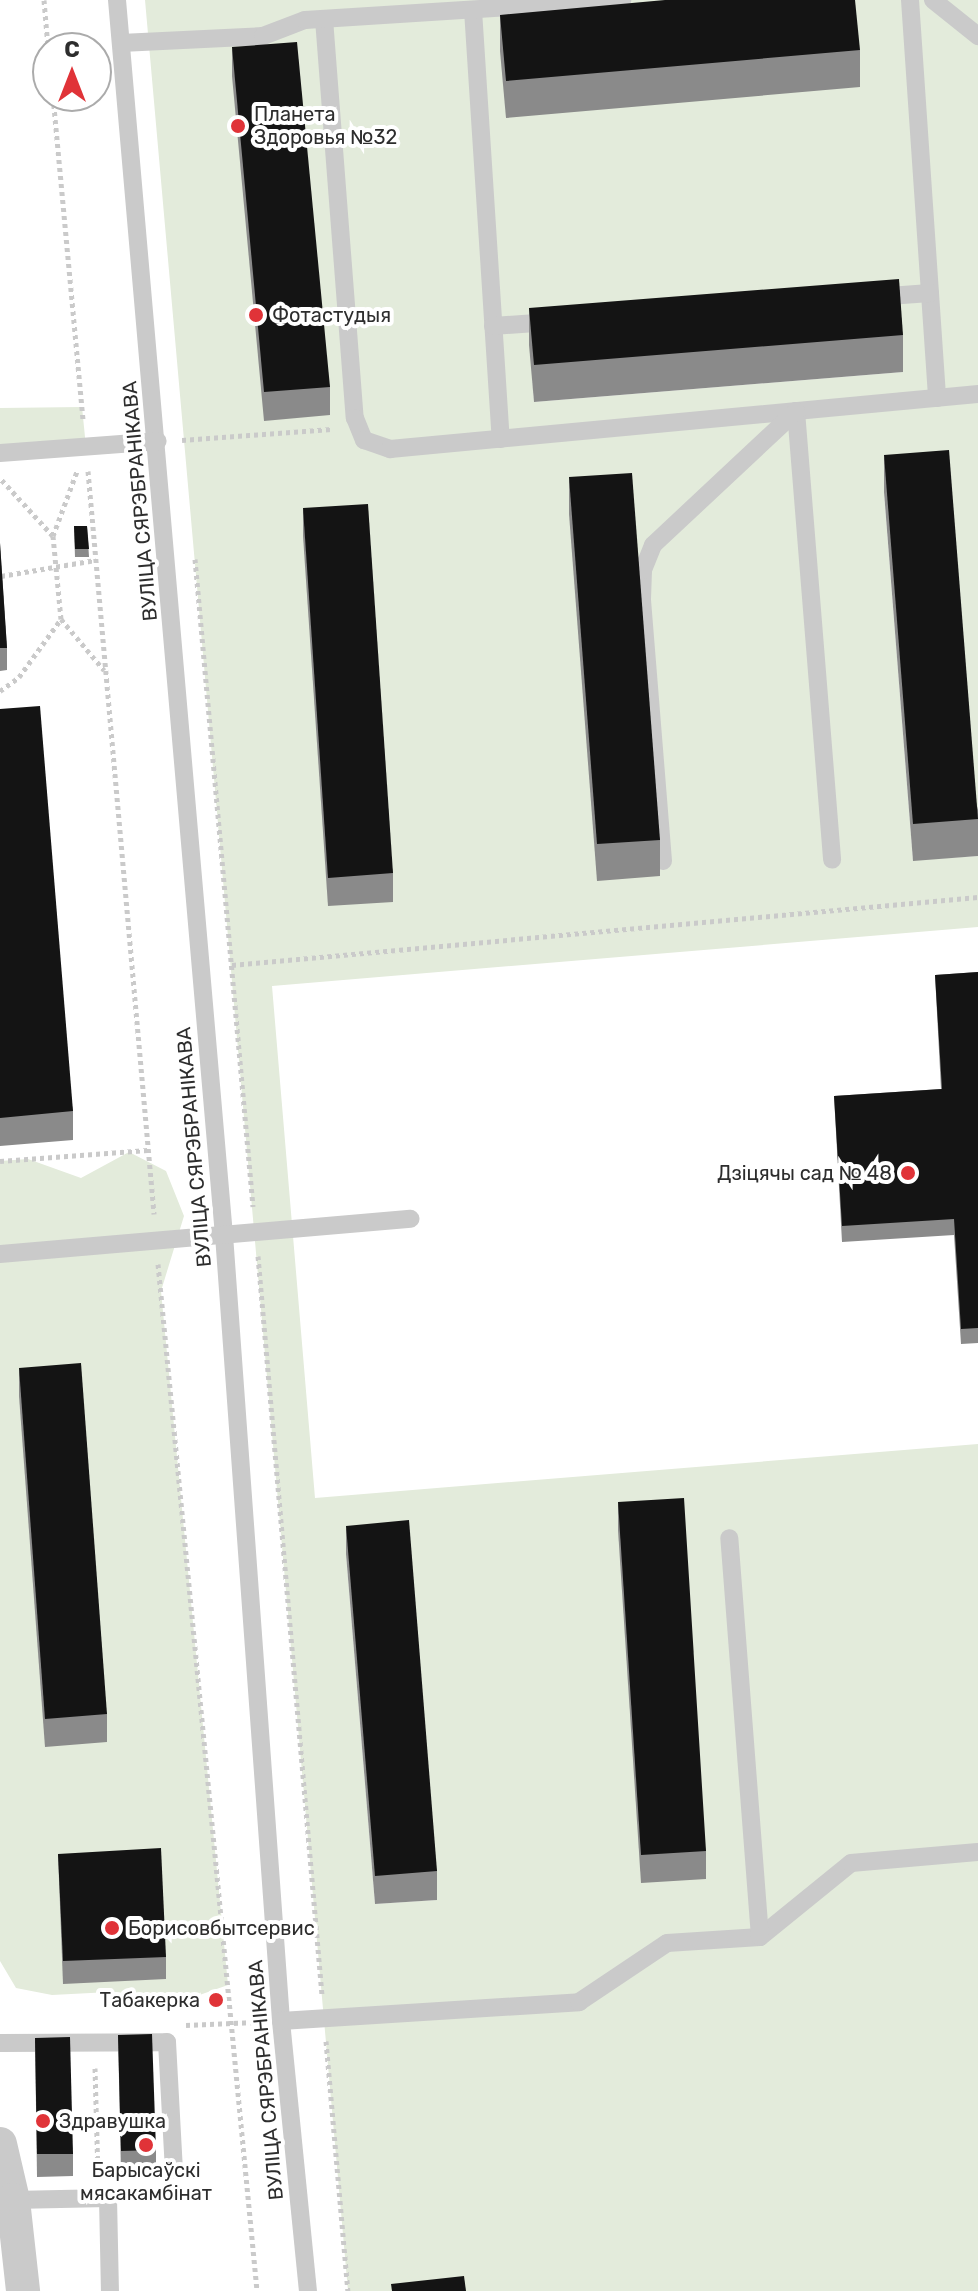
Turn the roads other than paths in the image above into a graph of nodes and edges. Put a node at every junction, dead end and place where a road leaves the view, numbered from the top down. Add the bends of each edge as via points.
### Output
1 (117, 0) edge
2 (622, 0) edge
3 (910, 0) edge
4 (933, 0) edge
5 (473, 10) junction
6 (324, 19) junction
7 (978, 36) edge
8 (121, 43) junction
9 (930, 293) junction
10 (852, 299) edge
11 (571, 320) edge
12 (493, 326) junction
13 (978, 394) edge
14 (937, 398) junction
15 (796, 411) junction
16 (501, 439) junction
17 (158, 441) junction
18 (0, 453) edge
19 (832, 860) dead end
20 (663, 861) edge
21 (411, 1219) dead end
22 (224, 1235) junction
23 (0, 1254) edge
24 (729, 1538) dead end
25 (978, 1852) edge
26 (760, 1937) junction
27 (281, 2021) junction
28 (0, 2043) edge
29 (0, 2144) edge
30 (174, 2170) dead end
31 (13, 2200) junction
32 (23, 2291) edge
33 (110, 2291) edge
34 (308, 2291) edge

1 - 8 lane, ВУЛІЦА СЯРЭБРАНІКАВА
2 - 5 lane
3 - 9 lane
4 - 7 lane
5 - 6 lane
5 - 12 lane
6 - 8 lane via 305,20 263,36
6 - 16 lane via 355,418 364,440 390,449
8 - 17 lane, ВУЛІЦА СЯРЭБРАНІКАВА
9 - 10 lane
9 - 14 lane
11 - 12 lane
12 - 16 lane
13 - 14 lane
14 - 15 lane
15 - 16 lane
15 - 19 lane
15 - 20 lane via 653,545 643,570
17 - 18 lane
17 - 22 lane, ВУЛІЦА СЯРЭБРАНІКАВА
21 - 22 lane
22 - 23 lane
22 - 27 lane, ВУЛІЦА СЯРЭБРАНІКАВА
24 - 26 lane
25 - 26 lane via 851,1863
26 - 27 lane via 667,1943 579,2002
27 - 34 lane, ВУЛІЦА СЯРЭБРАНІКАВА
28 - 30 lane via 167,2042
29 - 31 street
31 - 32 street
31 - 33 lane via 108,2198

